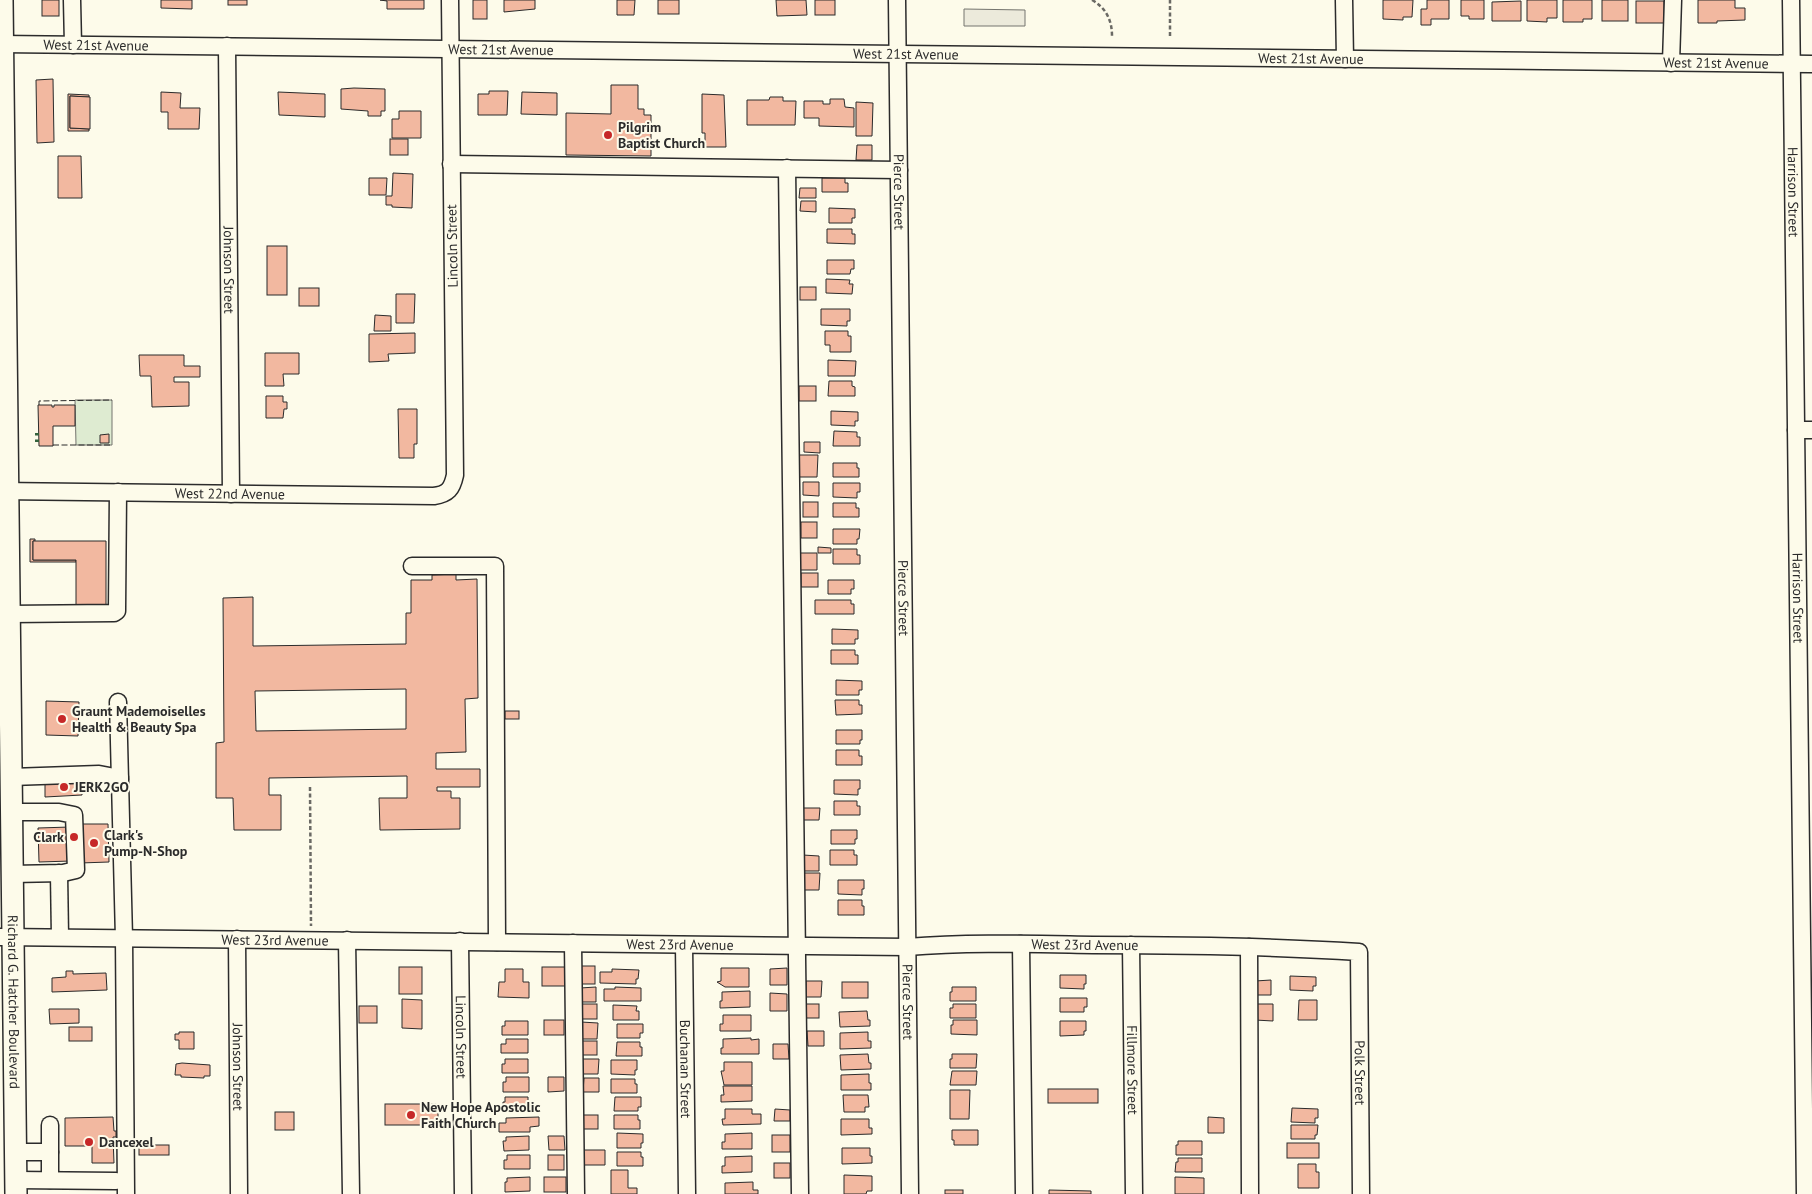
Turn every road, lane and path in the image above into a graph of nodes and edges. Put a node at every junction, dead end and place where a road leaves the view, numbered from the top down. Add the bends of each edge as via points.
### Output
1 (2, 0) edge
2 (72, 0) edge
3 (450, 0) edge
4 (897, 0) edge
5 (1092, 0) edge
6 (1170, 0) edge
7 (1344, 0) edge
8 (1673, 0) edge
9 (1791, 0) edge
10 (1112, 36) dead end
11 (1170, 36) dead end
12 (1, 44) edge
13 (73, 45) junction
14 (227, 46) junction
15 (451, 49) junction
16 (898, 54) junction
17 (1345, 59) junction
18 (1672, 62) junction
19 (1792, 64) junction
20 (1812, 64) edge
21 (451, 164) junction
22 (787, 168) junction
23 (899, 170) junction
24 (2, 180) edge
25 (1804, 430) edge
26 (4, 491) edge
27 (450, 491) joint
28 (118, 492) junction
29 (231, 494) junction
30 (412, 566) dead end
31 (1805, 611) edge
32 (9, 614) junction
33 (118, 702) dead end
34 (7, 773) edge
35 (120, 778) junction
36 (310, 787) dead end
37 (11, 812) junction
38 (59, 873) junction
39 (12, 874) junction
40 (6, 937) edge
41 (60, 937) junction
42 (124, 938) junction
43 (237, 939) junction
44 (312, 940) junction
45 (348, 940) junction
46 (460, 942) junction
47 (497, 942) junction
48 (573, 943) junction
49 (1021, 944) junction
50 (684, 945) junction
51 (1131, 945) junction
52 (796, 946) junction
53 (907, 947) junction
54 (1249, 947) junction
55 (1359, 952) joint
56 (1807, 1049) edge
57 (50, 1125) dead end
58 (15, 1152) junction
59 (50, 1152) junction
60 (50, 1180) junction
61 (16, 1187) edge
62 (121, 1188) edge
63 (239, 1194) edge
64 (351, 1194) edge
65 (463, 1194) edge
66 (576, 1194) edge
67 (687, 1194) edge
68 (800, 1194) edge
69 (910, 1194) edge
70 (1024, 1194) edge
71 (1134, 1194) edge
72 (1250, 1194) edge
73 (1361, 1194) edge
74 (1805, 1194) edge

1 - 12 main road, Richard G. Hatcher Boulevard
2 - 13 street
3 - 15 street, Lincoln Street
4 - 16 street, Pierce Street
5 - 10 path via 1107,13
6 - 11 path
7 - 17 street
8 - 18 street
9 - 19 street, Harrison Street
12 - 13 street, West 21st Avenue
12 - 24 main road, Richard G. Hatcher Boulevard
13 - 14 street, West 21st Avenue
14 - 15 street, West 21st Avenue
14 - 29 street, Johnson Street
15 - 16 street, West 21st Avenue
15 - 21 street, Lincoln Street
16 - 17 street, West 21st Avenue
16 - 23 street, Pierce Street
17 - 18 street, West 21st Avenue
18 - 19 street, West 21st Avenue
19 - 20 street, West 21st Avenue
19 - 25 street, Harrison Street
21 - 22 street
21 - 27 street, Lincoln Street via 455,475
22 - 23 street
22 - 52 street
23 - 53 street, Pierce Street
24 - 26 main road, Richard G. Hatcher Boulevard
25 - 31 street, Harrison Street
26 - 28 street, West 22nd Avenue
26 - 32 main road, Richard G. Hatcher Boulevard
27 - 29 street, West 22nd Avenue via 434,496
28 - 29 street, West 22nd Avenue
28 - 32 street via 117,611
30 - 47 street via 495,566
31 - 56 street, Harrison Street
32 - 34 main road, Richard G. Hatcher Boulevard
33 - 35 street
34 - 35 street via 99,774
34 - 37 main road, Richard G. Hatcher Boulevard
35 - 42 street
36 - 44 path
37 - 38 street via 74,815 76,870
37 - 39 main road, Richard G. Hatcher Boulevard
38 - 39 street
38 - 41 street
39 - 40 main road, Richard G. Hatcher Boulevard
40 - 41 street, West 23rd Avenue
40 - 58 main road, Richard G. Hatcher Boulevard
41 - 42 street, West 23rd Avenue
42 - 43 street, West 23rd Avenue
42 - 62 street
43 - 44 street, West 23rd Avenue
43 - 63 street, Johnson Street
44 - 45 street, West 23rd Avenue
45 - 46 street, West 23rd Avenue
45 - 64 street
46 - 47 street, West 23rd Avenue
46 - 65 street, Lincoln Street
47 - 48 street, West 23rd Avenue
48 - 50 street, West 23rd Avenue
48 - 66 street
49 - 51 street, West 23rd Avenue
49 - 53 street, West 23rd Avenue via 952,943
49 - 70 street
50 - 52 street, West 23rd Avenue
50 - 67 street, Buchanan Street
51 - 54 street, West 23rd Avenue
51 - 71 street, Fillmore Street
52 - 53 street, West 23rd Avenue
52 - 68 street
53 - 69 street, Pierce Street
54 - 55 street, West 23rd Avenue
54 - 72 street
55 - 73 street, Polk Street
56 - 74 street, Harrison Street
57 - 59 street
58 - 59 street
58 - 61 main road, Richard G. Hatcher Boulevard
59 - 60 street
60 - 61 street
60 - 62 street

